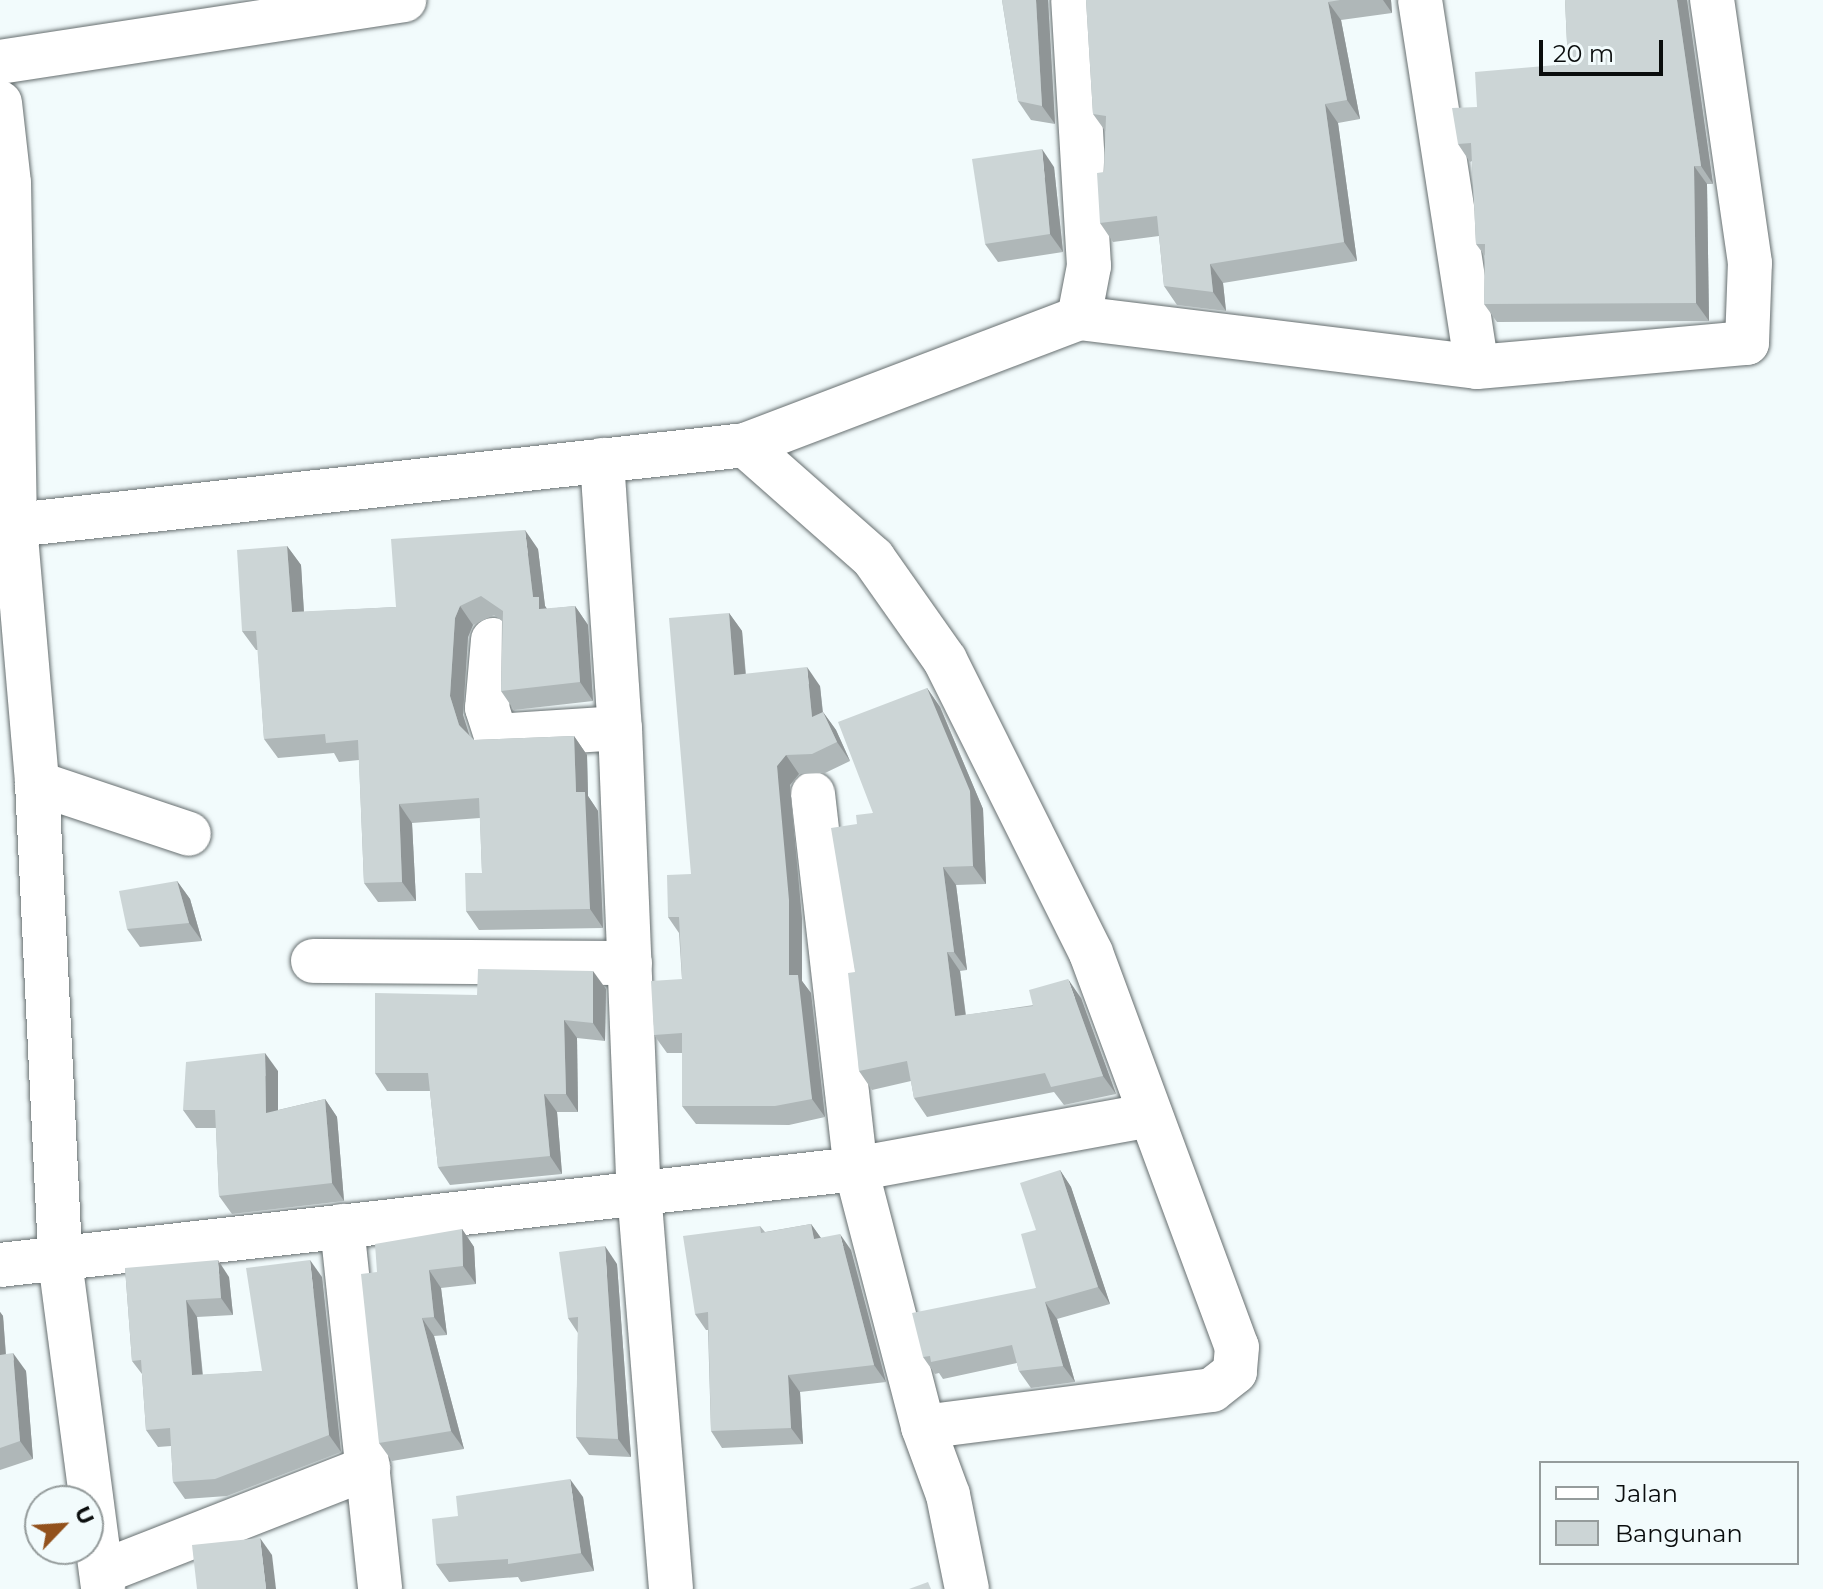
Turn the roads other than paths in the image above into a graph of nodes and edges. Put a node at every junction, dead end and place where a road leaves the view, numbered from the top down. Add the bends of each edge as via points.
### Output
1 (404, 0) edge
2 (1073, 0) edge
3 (1420, 0) edge
4 (1712, 0) edge
5 (0, 62) edge
6 (0, 103) edge
7 (1079, 318) junction
8 (1477, 367) junction
9 (745, 445) junction
10 (602, 460) junction
11 (15, 525) junction
12 (493, 640) dead end
13 (620, 728) junction
14 (37, 783) junction
15 (813, 794) dead end
16 (189, 834) dead end
17 (313, 961) dead end
18 (630, 963) junction
19 (1150, 1115) junction
20 (856, 1169) junction
21 (639, 1191) junction
22 (342, 1226) junction
23 (60, 1261) junction
24 (0, 1265) edge
25 (923, 1427) junction
26 (368, 1468) junction
27 (103, 1581) edge
28 (380, 1589) edge
29 (671, 1589) edge
30 (967, 1589) edge

1 - 5 street
2 - 7 street via 1089,266
3 - 8 street
4 - 8 street via 1750,263 1747,343
6 - 11 street via 9,183
7 - 8 street
7 - 9 street
9 - 10 street
9 - 19 street via 873,558 945,660 1091,953
10 - 11 street
10 - 13 street
11 - 14 street
12 - 13 street via 487,708 496,736
13 - 18 street
14 - 16 street
14 - 23 street
15 - 20 street
17 - 18 street
18 - 21 street
19 - 20 street
19 - 25 street via 1237,1347 1235,1372 1212,1390
20 - 21 street
20 - 25 street
21 - 22 street
21 - 29 street
22 - 23 street
22 - 26 street
23 - 24 street
23 - 27 street
25 - 30 street via 948,1495
26 - 27 street
26 - 28 street

